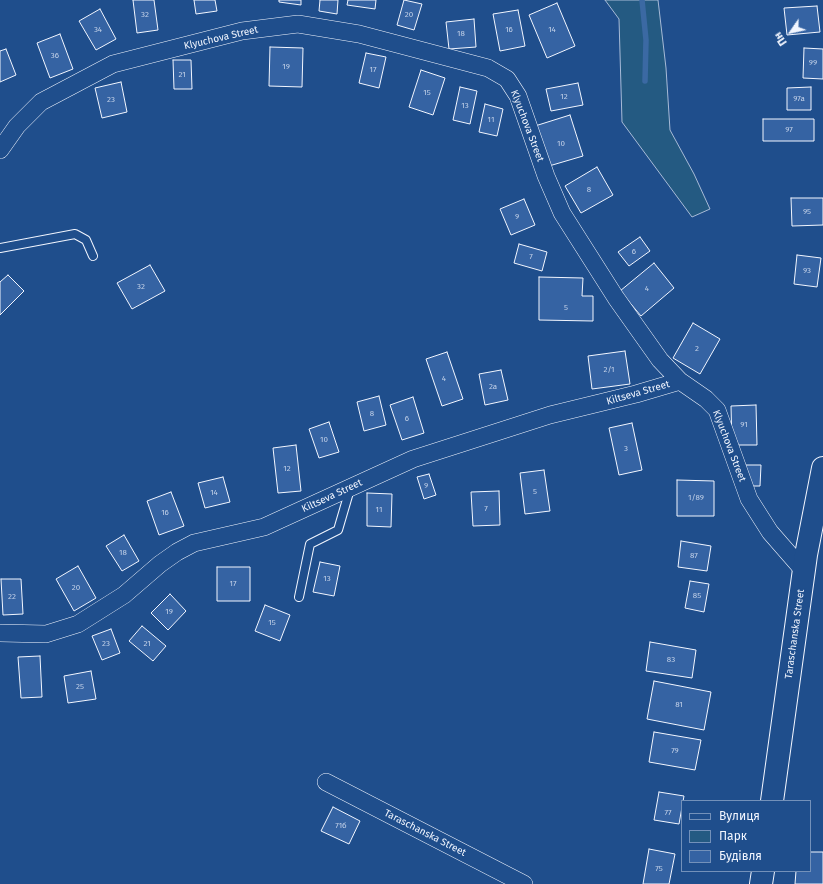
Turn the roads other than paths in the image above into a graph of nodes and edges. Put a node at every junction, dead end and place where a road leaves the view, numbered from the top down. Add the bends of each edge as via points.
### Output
1 (0, 150) edge
2 (0, 248) edge
3 (93, 256) dead end
4 (680, 381) junction
5 (823, 468) edge
6 (350, 489) junction
7 (804, 571) junction
8 (299, 597) dead end
9 (0, 633) edge
10 (326, 782) dead end
11 (772, 800) edge
12 (763, 872) edge
13 (524, 884) edge
14 (761, 884) edge

1 - 4 street, Klyuchova Street via 17,126 42,102 113,64 242,31 298,24 359,34 488,68 508,79 518,96 562,213 620,304 660,360
2 - 3 lane via 75,234 86,240
4 - 6 street, Kiltseva Street via 550,416 413,459
4 - 7 street, Klyuchova Street via 717,410 749,499 770,532
5 - 7 main road, Taraschanska Street
6 - 8 lane via 338,530 310,544
6 - 9 street, Kiltseva Street via 264,527 194,543 160,564 124,595 78,624 46,634
7 - 11 main road, Taraschanska Street
10 - 13 street, Taraschanska Street
12 - 14 main road

